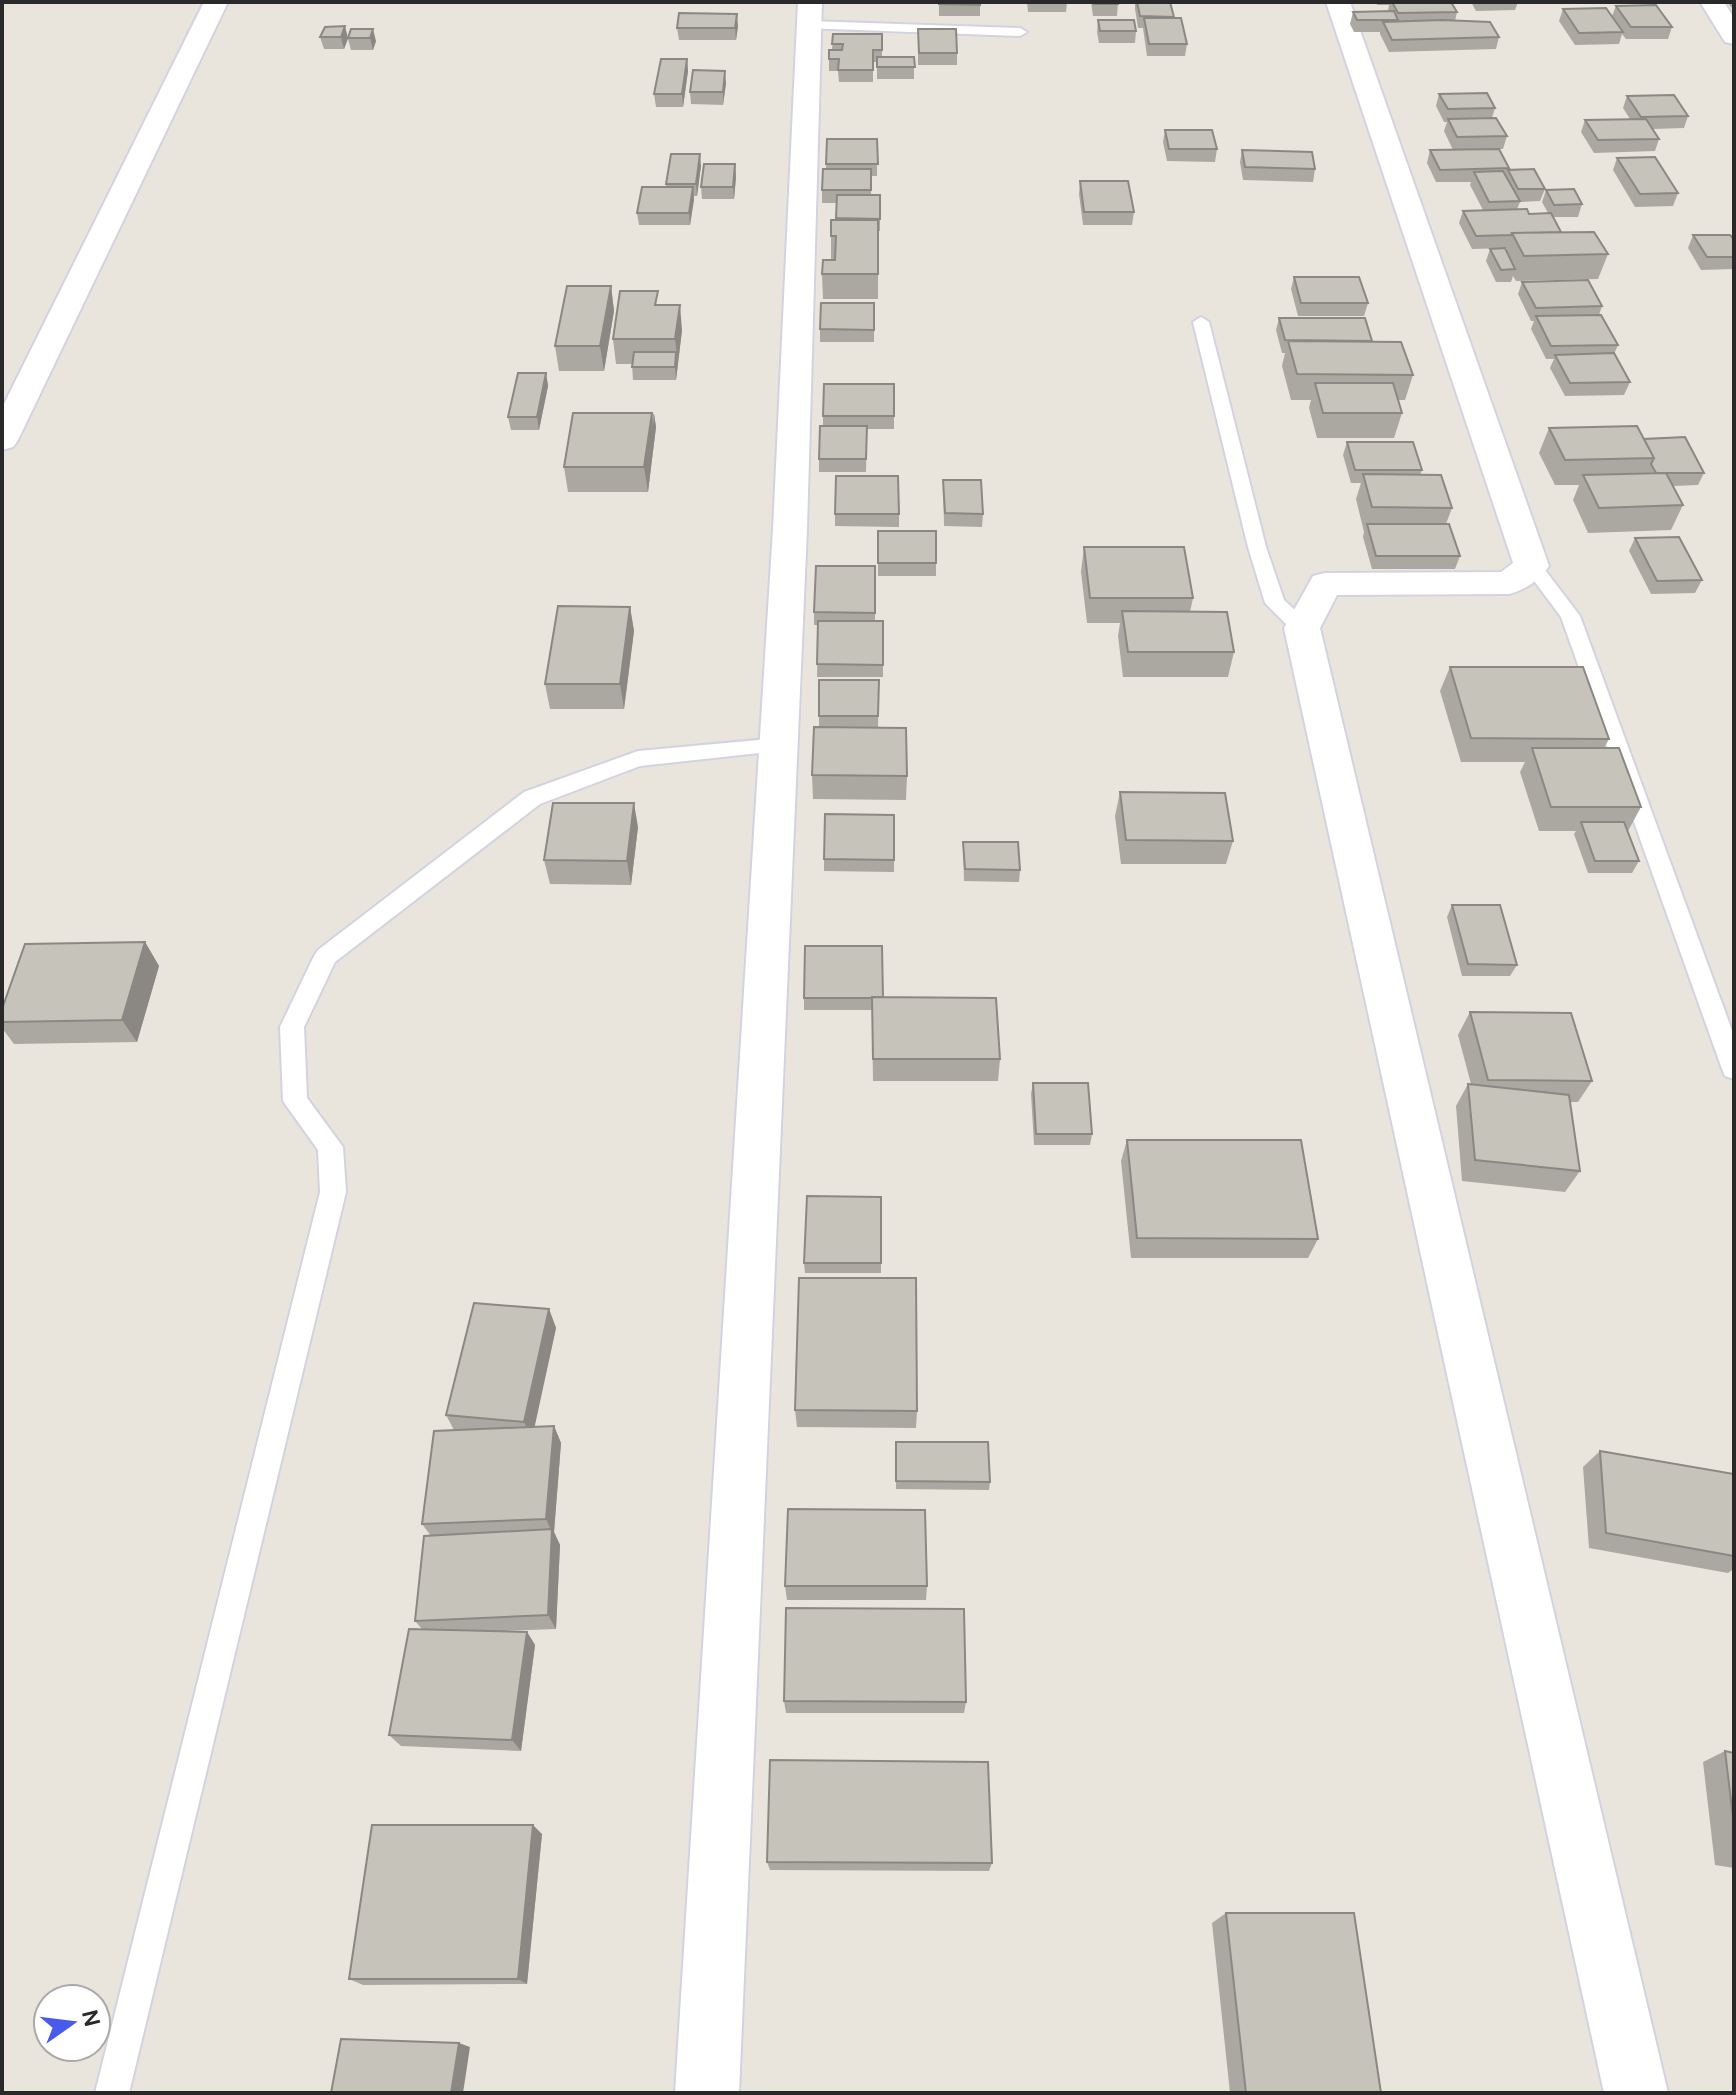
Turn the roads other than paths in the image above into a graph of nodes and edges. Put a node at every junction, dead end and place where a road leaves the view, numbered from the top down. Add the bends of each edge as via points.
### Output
1 (216, 2) edge
2 (1338, 2) edge
3 (1712, 2) edge
4 (809, 14) edge
5 (1020, 32) dead end
6 (1734, 37) edge
7 (1201, 322) dead end
8 (2, 440) edge
9 (1532, 566) junction
10 (1302, 628) junction
11 (779, 745) junction
12 (1734, 1069) edge
13 (112, 2093) edge
14 (707, 2093) edge
15 (1636, 2093) edge

1 - 8 street
2 - 9 street
3 - 6 street
4 - 5 lane
4 - 11 street
7 - 10 lane via 1275,603
9 - 10 street via 1509,583 1325,584
9 - 12 lane via 1570,616
10 - 15 street
11 - 13 lane via 638,759 532,798 326,956 292,1027 295,1101 330,1147 333,1192
11 - 14 street

